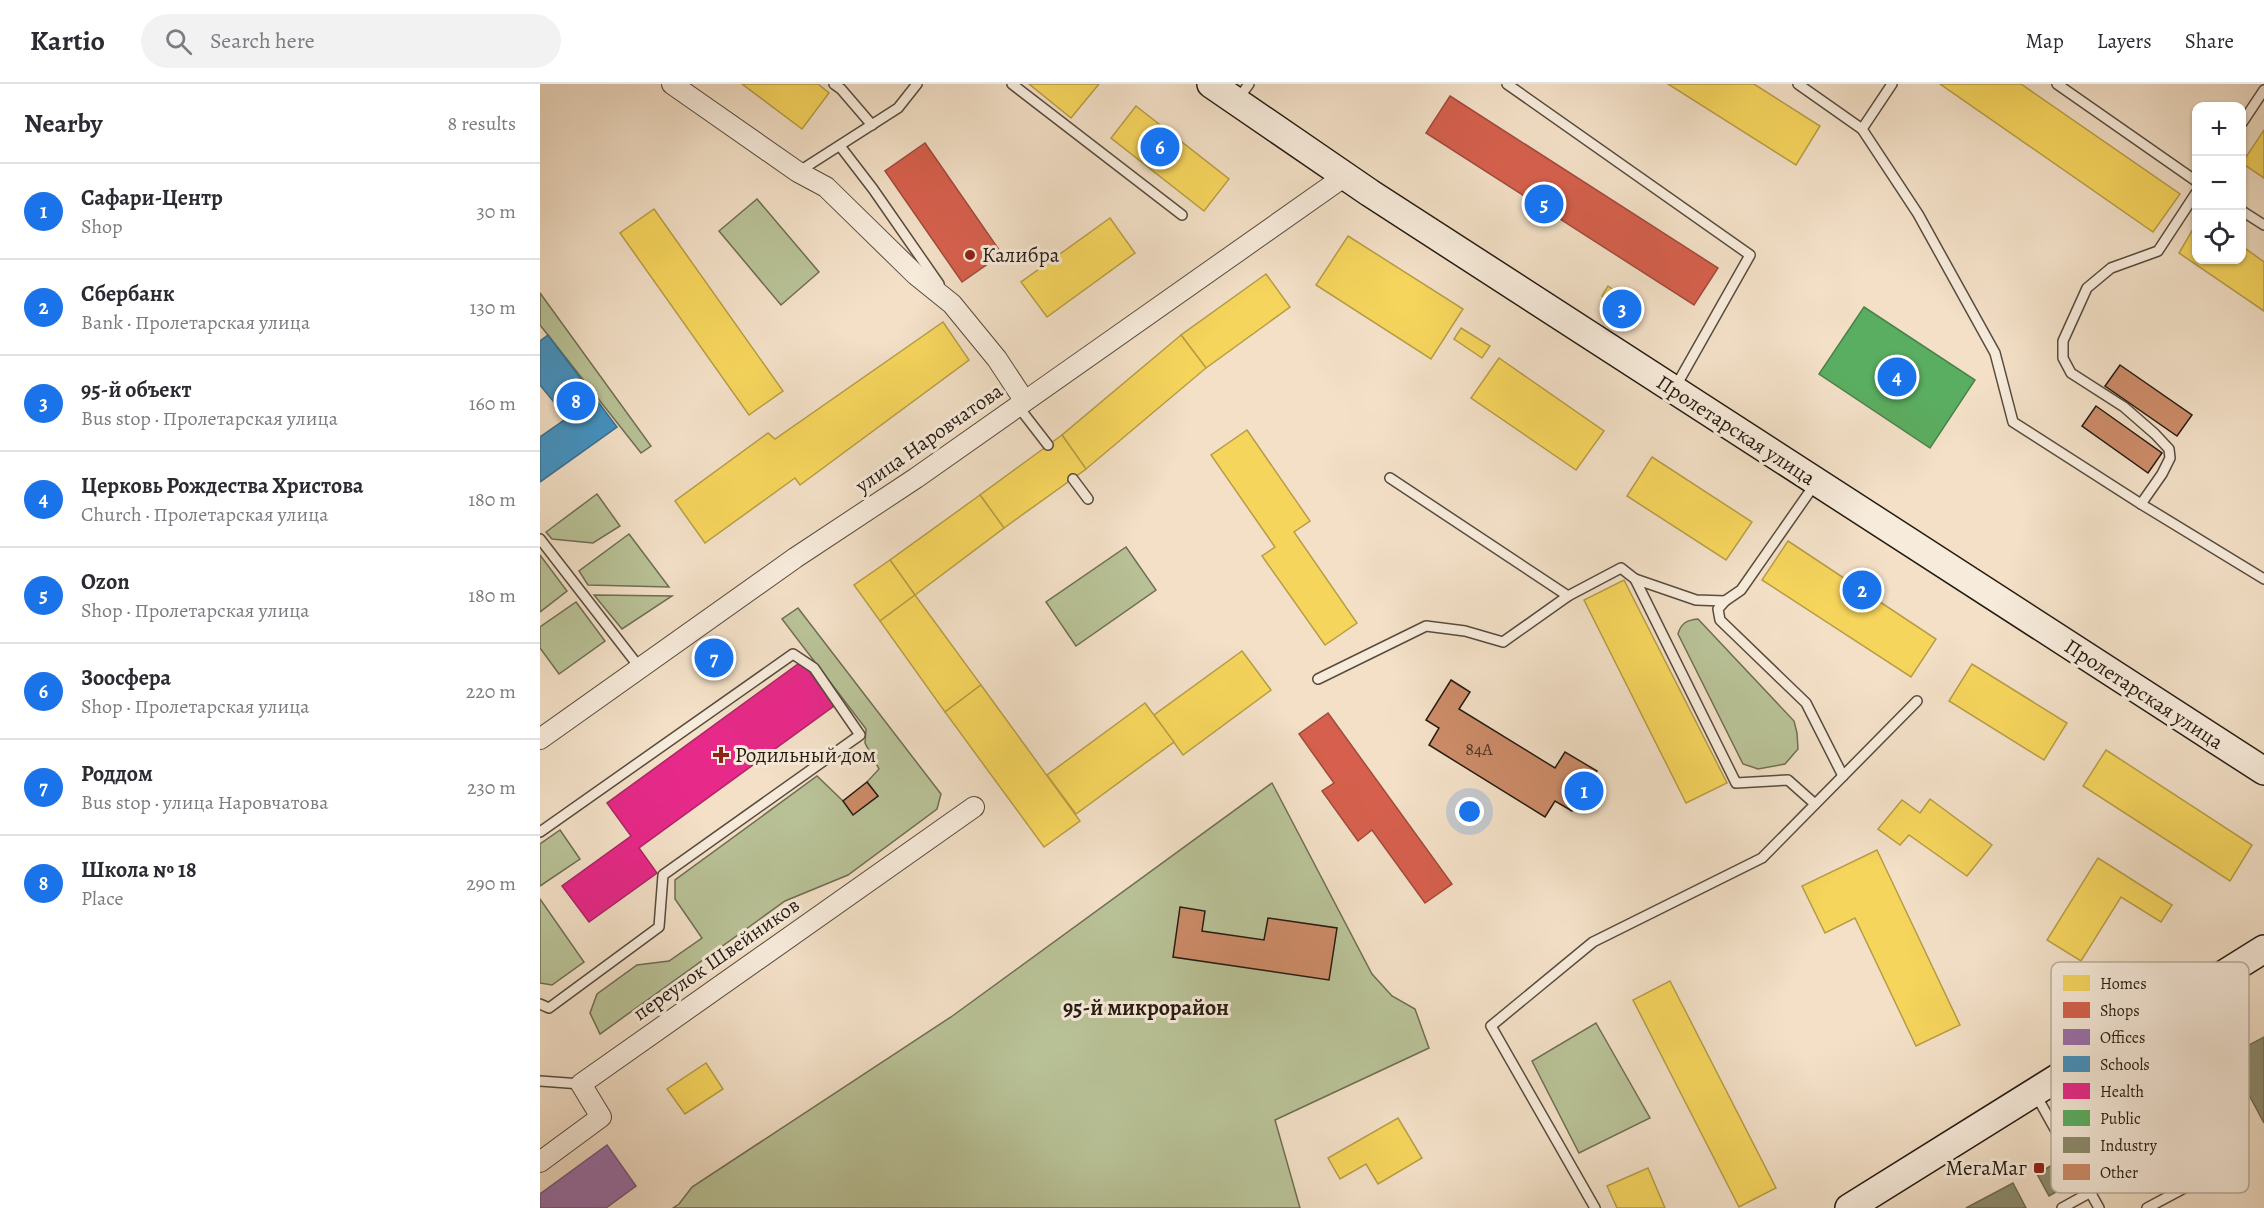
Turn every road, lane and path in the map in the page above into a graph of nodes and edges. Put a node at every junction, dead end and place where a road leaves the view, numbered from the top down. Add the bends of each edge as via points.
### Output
1 (672, 84) edge
2 (834, 84) edge
3 (917, 84) edge
4 (1011, 84) edge
5 (1212, 84) edge
6 (1507, 84) edge
7 (1798, 84) edge
8 (1892, 84) edge
9 (2057, 84) edge
10 (2264, 90) edge
11 (1242, 93) edge
12 (2246, 116) edge
13 (872, 125) junction
14 (1862, 129) junction
15 (840, 146) junction
16 (798, 172) junction
17 (1345, 176) junction
18 (2192, 178) edge
19 (2192, 199) edge
20 (2246, 214) edge
21 (1182, 215) dead end
22 (2264, 225) edge
23 (952, 304) junction
24 (1674, 388) junction
25 (1020, 403) junction
26 (1048, 445) dead end
27 (1073, 478) dead end
28 (1390, 478) dead end
29 (1816, 482) junction
30 (1088, 499) dead end
31 (2141, 504) junction
32 (540, 539) edge
33 (1635, 579) junction
34 (2264, 579) edge
35 (1568, 596) junction
36 (1725, 601) junction
37 (640, 668) junction
38 (1318, 679) dead end
39 (1917, 701) dead end
40 (540, 739) edge
41 (2264, 771) edge
42 (1843, 776) junction
43 (1815, 804) junction
44 (974, 807) dead end
45 (540, 832) edge
46 (2264, 949) edge
47 (2243, 962) edge
48 (540, 1004) edge
49 (540, 1081) edge
50 (2051, 1082) edge
51 (580, 1084) junction
52 (2035, 1092) junction
53 (2051, 1121) edge
54 (540, 1162) edge
55 (2089, 1193) edge
56 (2092, 1193) edge
57 (2175, 1193) edge
58 (1596, 1208) edge
59 (1849, 1208) edge
60 (2062, 1208) edge
61 (2099, 1208) edge
62 (2147, 1208) edge

1 - 16 street
2 - 13 lane
3 - 13 lane via 898,108
4 - 21 lane
5 - 11 street, Пролетарская улица
6 - 24 lane via 1750,255
7 - 14 lane
8 - 14 lane
9 - 18 lane
10 - 12 lane
11 - 17 street, Пролетарская улица
13 - 15 lane
14 - 31 lane via 1917,214 1995,353 2013,422
15 - 16 lane
15 - 23 lane
16 - 23 street via 826,187 916,275
17 - 24 street, Пролетарская улица
17 - 25 street, улица Наровчатова
19 - 31 lane via 2158,251 2110,268 2087,288 2063,341 2063,358 2071,373 2124,406 2169,449 2170,458 2162,474
20 - 22 lane
23 - 25 street via 997,359
24 - 29 street, Пролетарская улица
25 - 26 lane
25 - 37 street, улица Наровчатова
27 - 30 lane
28 - 35 lane
29 - 36 lane via 1741,590
29 - 41 street, Пролетарская улица
31 - 34 lane
32 - 37 lane
33 - 35 lane via 1621,568
33 - 36 lane via 1696,600
33 - 43 lane via 1736,783 1788,780
35 - 38 lane via 1503,642 1465,631 1426,626
36 - 42 lane via 1718,609 1720,620 1806,703
37 - 40 street, улица Наровчатова
39 - 42 lane
42 - 43 lane
43 - 58 lane via 1762,858 1593,942 1491,1026
44 - 51 street, переулок Швейников
45 - 48 lane via 793,654 814,668 861,735 663,875 659,927 549,1008
46 - 47 street
49 - 51 lane
50 - 52 street
51 - 54 street via 601,1118
52 - 53 lane
52 - 59 street
55 - 60 lane
56 - 61 lane
57 - 62 lane

